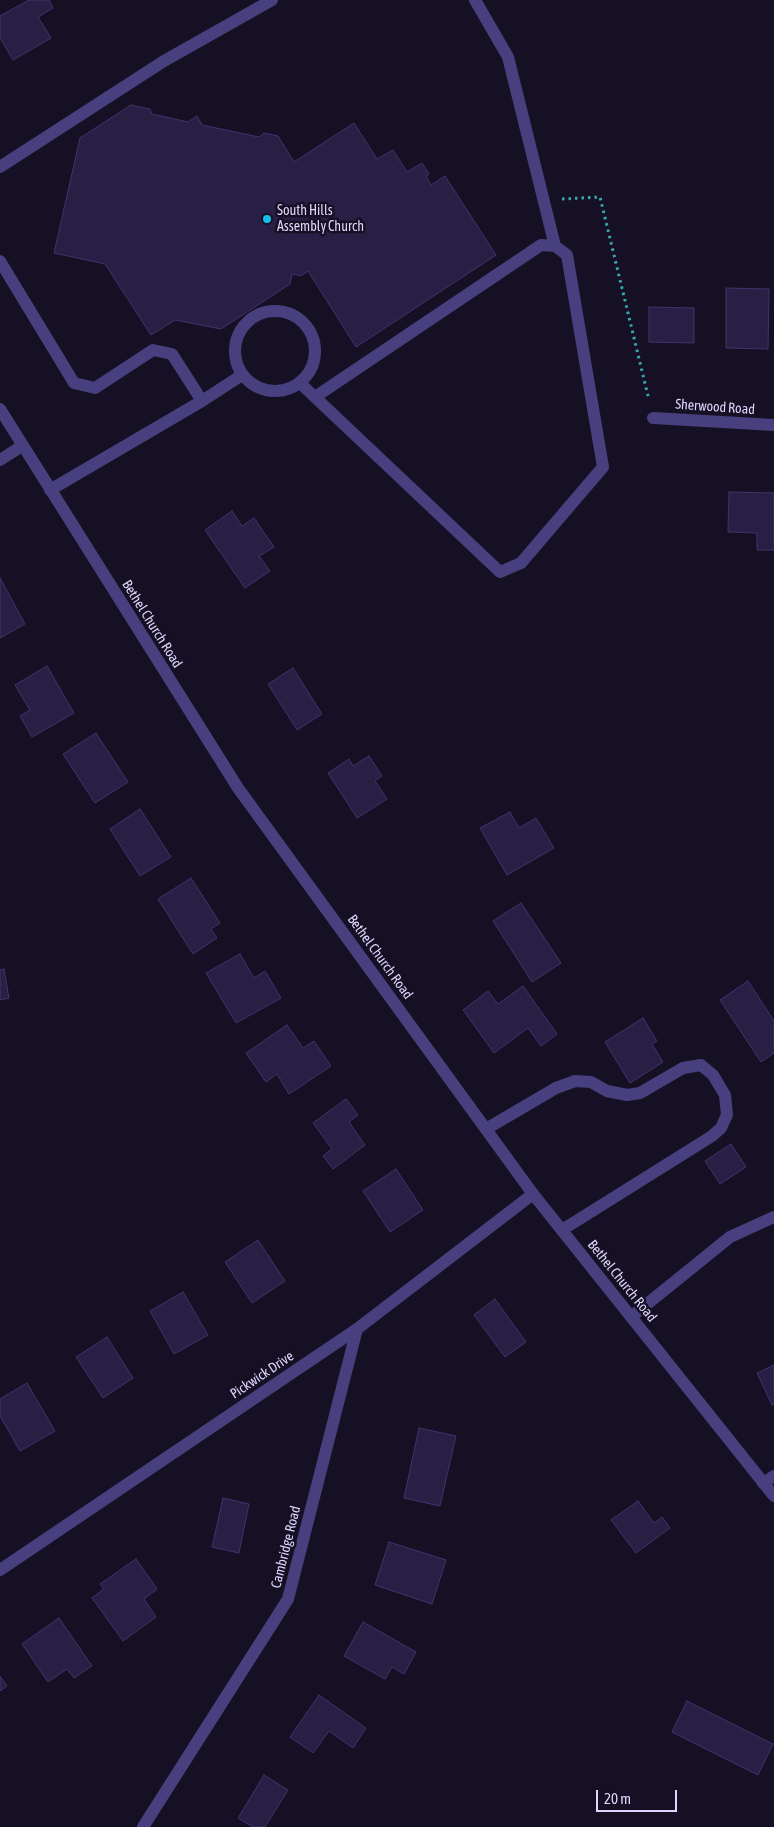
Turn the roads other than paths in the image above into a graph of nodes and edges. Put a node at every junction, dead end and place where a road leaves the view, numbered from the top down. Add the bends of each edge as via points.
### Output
1 (272, 0) edge
2 (475, 0) edge
3 (0, 167) edge
4 (555, 246) junction
5 (0, 261) edge
6 (242, 375) junction
7 (300, 383) junction
8 (315, 397) junction
9 (202, 400) junction
10 (0, 409) edge
11 (653, 418) road end
12 (774, 425) edge
13 (22, 446) junction
14 (0, 460) edge
15 (50, 490) junction
16 (486, 1129) junction
17 (533, 1194) junction
18 (774, 1216) edge
19 (562, 1230) junction
20 (631, 1317) junction
21 (357, 1329) junction
22 (769, 1479) edge
23 (774, 1496) edge
24 (0, 1570) edge
25 (143, 1827) edge

1 - 3 street via 164,60
2 - 4 street via 508,57
4 - 8 street via 541,244
4 - 8 street via 567,256 603,467 521,563 500,572
5 - 9 street via 74,384 95,388 153,350 172,354
6 - 7 street via 262,390 275,392 288,390
6 - 7 street via 234,349 244,324 255,316 281,311 294,316 312,335 314,361 309,374
6 - 9 street
7 - 8 street
9 - 15 street
10 - 13 street, Bethel Church Road
11 - 12 street, Sherwood Road
13 - 14 street
13 - 15 street, Bethel Church Road
15 - 16 street, Bethel Church Road via 238,788
16 - 17 street, Bethel Church Road
16 - 19 street via 556,1088 575,1081 591,1082 607,1091 627,1095 640,1093 683,1068 701,1065 713,1075 725,1095 727,1115 721,1128
17 - 19 street, Bethel Church Road
17 - 21 street, Pickwick Drive
18 - 20 street via 730,1238
19 - 20 street, Bethel Church Road
20 - 22 street, Bethel Church Road
21 - 24 street, Pickwick Drive
21 - 25 street, Cambridge Road via 288,1599
22 - 23 street, Bethel Church Road

